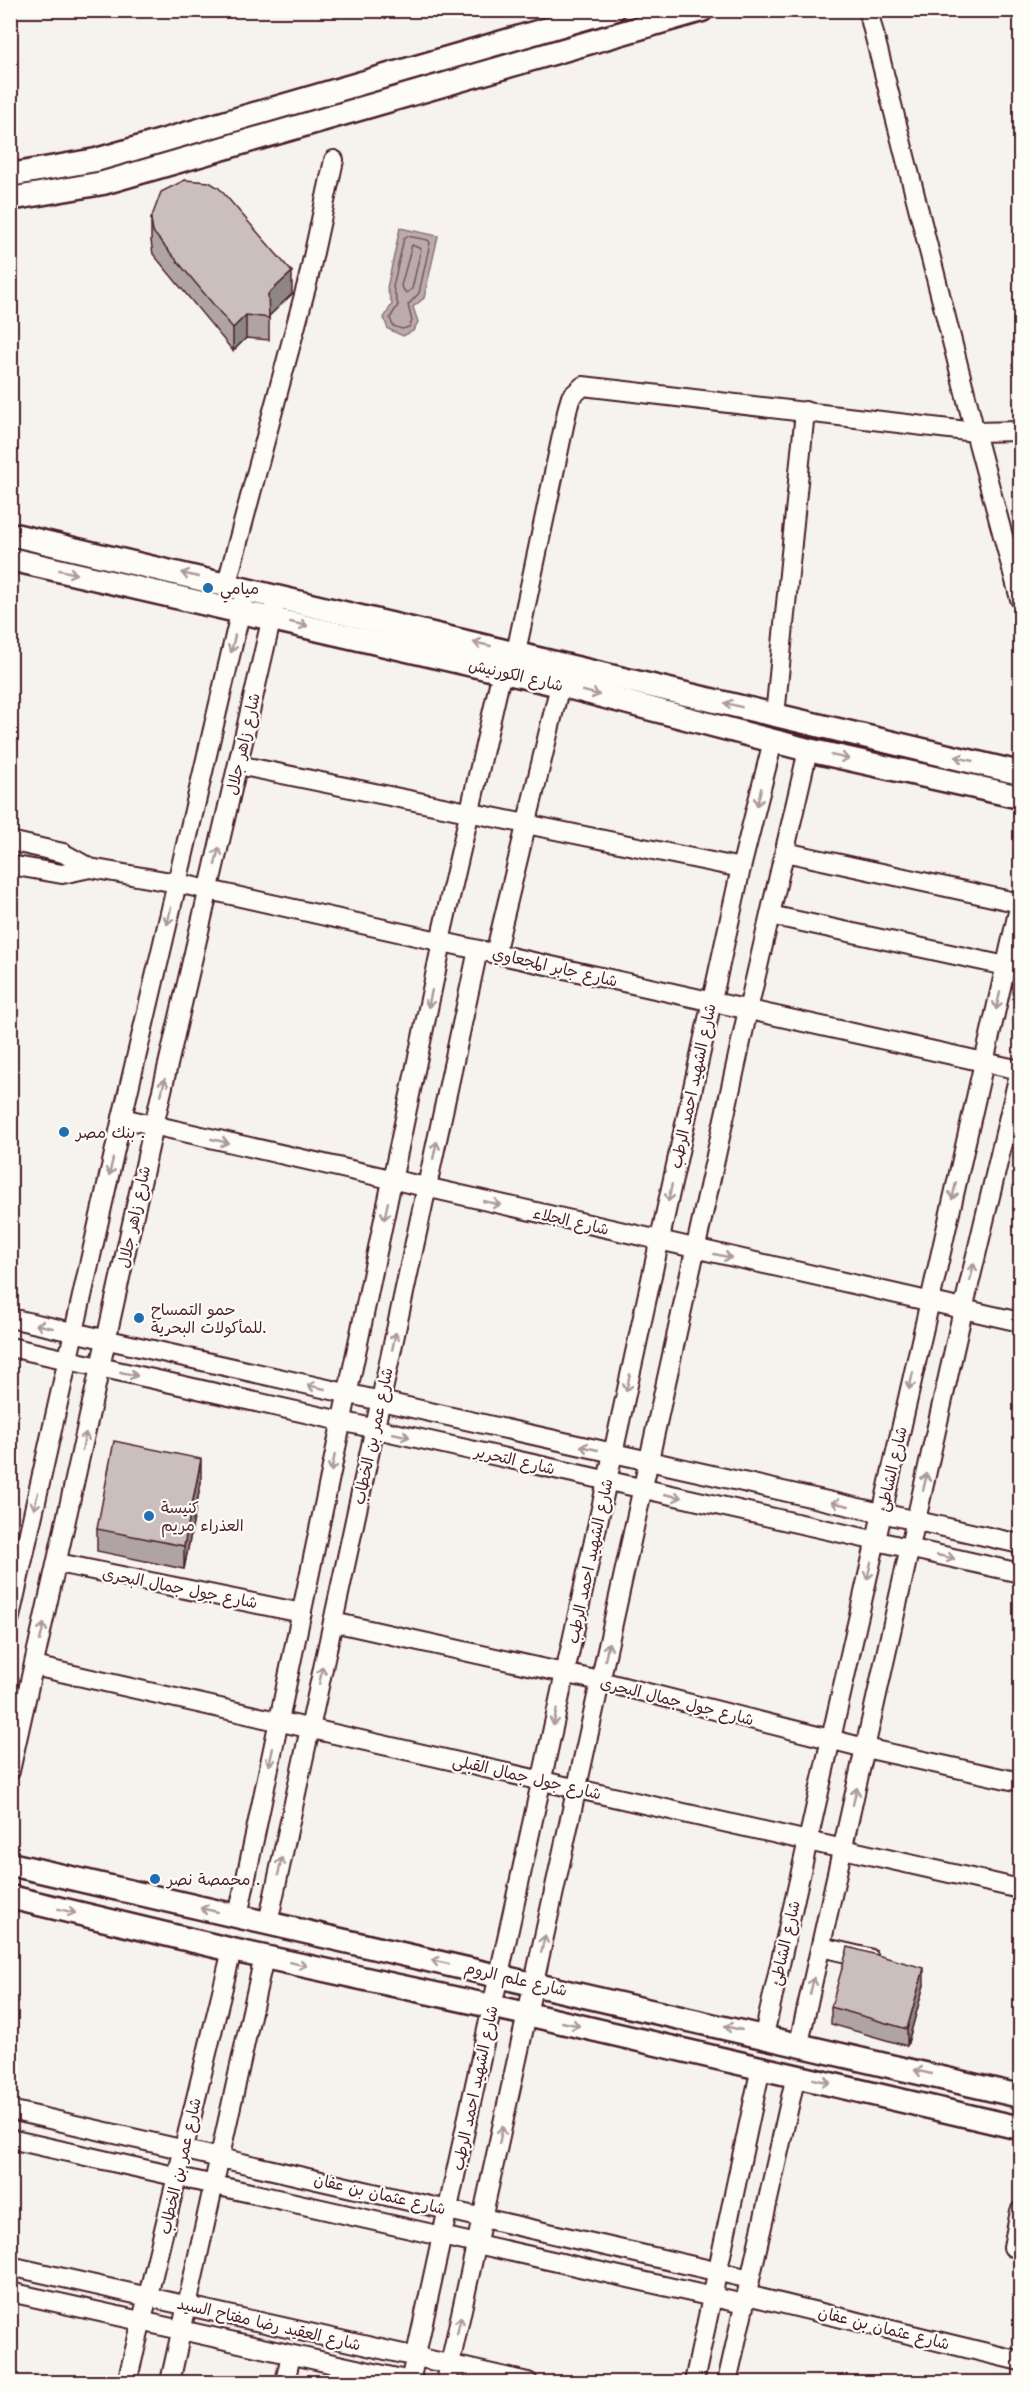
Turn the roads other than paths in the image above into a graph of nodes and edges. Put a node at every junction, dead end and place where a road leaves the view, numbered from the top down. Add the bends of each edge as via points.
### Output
1 (613, 10) edge
2 (702, 10) edge
3 (868, 10) edge
4 (334, 160) dead end
5 (10, 175) edge
6 (10, 199) edge
7 (805, 411) junction
8 (1020, 431) edge
9 (975, 432) junction
10 (10, 534) edge
11 (11, 560) edge
12 (237, 585) junction
13 (277, 595) junction
14 (1020, 599) edge
15 (240, 611) junction
16 (272, 618) junction
17 (516, 652) junction
18 (502, 671) junction
19 (560, 685) junction
20 (775, 716) junction
21 (773, 741) junction
22 (808, 750) junction
23 (238, 765) junction
24 (1020, 772) edge
25 (1020, 797) edge
26 (470, 812) junction
27 (527, 824) junction
28 (10, 841) edge
29 (785, 852) junction
30 (10, 866) edge
31 (90, 868) junction
32 (741, 868) junction
33 (177, 883) junction
34 (209, 890) junction
35 (1020, 903) edge
36 (770, 915) junction
37 (441, 942) junction
38 (487, 952) junction
39 (1006, 966) junction
40 (712, 1002) junction
41 (748, 1010) junction
42 (984, 1062) junction
43 (1020, 1070) edge
44 (122, 1118) junction
45 (154, 1125) junction
46 (392, 1180) junction
47 (426, 1188) junction
48 (659, 1241) junction
49 (695, 1249) junction
50 (929, 1302) junction
51 (963, 1310) junction
52 (10, 1318) edge
53 (1020, 1322) edge
54 (74, 1332) junction
55 (107, 1340) junction
56 (10, 1347) edge
57 (68, 1360) junction
58 (101, 1367) junction
59 (348, 1394) junction
60 (381, 1401) junction
61 (342, 1421) junction
62 (374, 1429) junction
63 (613, 1453) junction
64 (648, 1461) junction
65 (607, 1481) junction
66 (643, 1489) junction
67 (882, 1513) junction
68 (916, 1521) junction
69 (875, 1541) junction
70 (1020, 1544) edge
71 (910, 1549) junction
72 (16, 1560) edge
73 (57, 1563) junction
74 (1020, 1573) edge
75 (302, 1612) junction
76 (10, 1617) edge
77 (333, 1622) junction
78 (34, 1666) junction
79 (565, 1674) junction
80 (600, 1681) junction
81 (279, 1721) junction
82 (310, 1728) junction
83 (831, 1739) junction
84 (866, 1748) junction
85 (10, 1771) edge
86 (542, 1781) junction
87 (1020, 1782) edge
88 (577, 1788) junction
89 (808, 1840) junction
90 (843, 1848) junction
91 (10, 1864) edge
92 (1020, 1889) edge
93 (10, 1897) edge
94 (238, 1916) junction
95 (268, 1923) junction
96 (821, 1947) junction
97 (232, 1950) junction
98 (264, 1957) junction
99 (891, 1963) edge
100 (499, 1975) junction
101 (534, 1983) junction
102 (493, 2006) junction
103 (527, 2014) junction
104 (764, 2035) junction
105 (799, 2043) junction
106 (761, 2067) junction
107 (796, 2075) junction
108 (960, 2081) junction
109 (1017, 2091) edge
110 (10, 2110) edge
111 (955, 2112) junction
112 (1011, 2125) edge
113 (10, 2139) edge
114 (184, 2149) junction
115 (219, 2157) junction
116 (177, 2177) junction
117 (213, 2184) junction
118 (448, 2210) junction
119 (1020, 2211) edge
120 (482, 2218) junction
121 (442, 2236) junction
122 (477, 2244) junction
123 (1013, 2247) dead end
124 (10, 2266) edge
125 (718, 2271) junction
126 (10, 2292) edge
127 (747, 2292) junction
128 (712, 2296) junction
129 (148, 2297) junction
130 (187, 2305) junction
131 (142, 2321) junction
132 (182, 2330) junction
133 (291, 2355) junction
134 (416, 2357) junction
135 (1020, 2361) edge
136 (448, 2374) edge
137 (370, 2378) edge
138 (127, 2382) edge
139 (170, 2382) edge
140 (285, 2382) edge
141 (413, 2382) edge
142 (528, 2382) edge
143 (694, 2382) edge
144 (727, 2382) edge

1 - 5 street via 96,160
2 - 6 street via 103,183
3 - 9 street
4 - 12 street, شارع زاهر جلال
7 - 9 street
7 - 17 street via 593,386 576,390 568,407
7 - 20 street
8 - 9 street
9 - 14 street
12 -> 10 street, شارع الكورنيش
11 -> 15 street, شارع الكورنيش
12 - 13 street, شارع الكورنيش
12 - 15 street, شارع زاهر جلال
13 - 16 street, شارع زاهر جلال
17 -> 13 street, شارع الكورنيش
15 - 16 street, شارع الكورنيش
15 -> 33 street, شارع زاهر جلال
16 -> 18 street, شارع الكورنيش
16 - 23 street, شارع زاهر جلال
20 -> 17 street, شارع الكورنيش
18 - 19 street, شارع الكورنيش
18 - 26 street, شارع عمر بن الخطاب
19 -> 21 street, شارع الكورنيش
19 - 27 street, شارع عمر بن الخطاب
24 -> 20 street, شارع الكورنيش
21 - 22 street, شارع الكورنيش
21 -> 32 street, شارع الشهيد احمد الرطب
22 -> 25 street, شارع الكورنيش
22 - 29 street
23 - 26 street
34 -> 23 street, شارع زاهر جلال
26 - 27 street
26 - 37 street, شارع عمر بن الخطاب
27 - 32 street
27 - 38 street, شارع عمر بن الخطاب
28 - 31 street, شارع جابر المجعاوي via 63,853
29 - 35 street
29 - 36 street
30 - 31 street, شارع جابر المجعاوي via 62,874
31 - 33 street, شارع جابر المجعاوي
32 - 40 street, شارع الشهيد احمد الرطب
33 - 34 street, شارع جابر المجعاوي
33 -> 44 street, شارع زاهر جلال
34 - 37 street, شارع جابر المجعاوي
45 -> 34 street, شارع زاهر جلال
35 - 39 street, شارع الشاطئ
36 - 39 street
36 - 41 street
37 - 38 street, شارع جابر المجعاوي
37 -> 46 street, شارع عمر بن الخطاب
38 - 40 street, شارع جابر المجعاوي
47 -> 38 street, شارع عمر بن الخطاب
39 -> 42 street, شارع الشاطئ
40 - 41 street, شارع جابر المجعاوي
40 -> 48 street, شارع الشهيد احمد الرطب
41 - 42 street, شارع جابر المجعاوي
41 - 49 street
42 - 43 street, شارع جابر المجعاوي
42 -> 50 street, شارع الشاطئ
51 -> 43 street
44 - 45 street, شارع الجلاء
44 -> 54 street, شارع زاهر جلال
45 -> 46 street, شارع الجلاء
45 - 55 street, شارع زاهر جلال
46 - 47 street, شارع الجلاء
46 -> 59 street, شارع عمر بن الخطاب
47 -> 48 street, شارع الجلاء
60 -> 47 street, شارع عمر بن الخطاب
48 - 49 street, شارع الجلاء
48 -> 63 street, شارع الشهيد احمد الرطب
49 -> 50 street, شارع الجلاء
49 - 64 street
50 - 51 street, شارع الجلاء
50 -> 67 street, شارع الشاطئ
51 - 53 street, شارع الجلاء
68 -> 51 street
54 -> 52 street, شارع التحرير
54 - 55 street, شارع التحرير
54 - 57 street, شارع زاهر جلال
55 - 58 street, شارع زاهر جلال
59 -> 55 street, شارع التحرير
56 - 57 street, شارع التحرير
57 - 58 street, شارع التحرير
57 -> 72 street, شارع زاهر جلال
58 -> 61 street, شارع التحرير
73 -> 58 street, شارع زاهر جلال
59 - 60 street, شارع التحرير
59 - 61 street, شارع عمر بن الخطاب
60 - 62 street, شارع عمر بن الخطاب
63 -> 60 street, شارع التحرير
61 - 62 street, شارع التحرير
61 -> 75 street, شارع عمر بن الخطاب
62 -> 65 street, شارع التحرير
62 - 77 street, شارع عمر بن الخطاب
63 - 64 street, شارع التحرير
63 - 65 street, شارع الشهيد احمد الرطب
64 - 66 street
67 -> 64 street, شارع التحرير
65 - 66 street, شارع التحرير
65 - 79 street, شارع الشهيد احمد الرطب
66 -> 69 street, شارع التحرير
80 -> 66 street
67 - 68 street, شارع التحرير
67 - 69 street, شارع الشاطئ
68 - 70 street, شارع التحرير
68 - 71 street
69 - 71 street, شارع التحرير
69 -> 83 street, شارع الشاطئ
71 -> 74 street, شارع التحرير
71 - 84 street
72 - 76 street, شارع زاهر جلال
73 - 75 street, شارع جول جمال البحرى
78 -> 73 street, شارع زاهر جلال
75 - 81 street, شارع عمر بن الخطاب
77 - 79 street, شارع جول جمال البحرى
82 -> 77 street, شارع عمر بن الخطاب
78 - 81 street, شارع جول جمال القبلى
78 - 85 street, شارع زاهر جلال
79 - 80 street, شارع جول جمال البحرى
79 -> 86 street, شارع الشهيد احمد الرطب
80 - 83 street, شارع جول جمال البحرى
80 - 88 street
81 - 82 street, شارع جول جمال القبلى
81 -> 94 street, شارع عمر بن الخطاب
82 - 86 street, شارع جول جمال القبلى
95 -> 82 street, شارع عمر بن الخطاب
83 - 84 street, شارع جول جمال البحرى
83 - 89 street, شارع الشاطئ
84 - 87 street, شارع جول جمال البحرى
90 -> 84 street
86 - 88 street, شارع جول جمال القبلى
86 - 100 street, شارع الشهيد احمد الرطب
88 - 89 street, شارع جول جمال القبلى
101 -> 88 street
89 - 90 street, شارع جول جمال القبلى
89 - 104 street, شارع الشاطئ
90 - 92 street, شارع جول جمال القبلى
90 - 96 street
94 -> 91 street, شارع علم الروم
93 -> 97 street, شارع علم الروم
94 - 95 street, شارع علم الروم
100 -> 95 street, شارع علم الروم
96 - 99 street
105 -> 96 street
97 - 98 street, شارع علم الروم
97 - 114 street, شارع عمر بن الخطاب
98 -> 102 street, شارع علم الروم
98 - 115 street
100 - 101 street, شارع علم الروم
100 - 102 street, شارع الشهيد احمد الرطب
101 - 103 street
104 -> 101 street, شارع علم الروم
102 - 103 street, شارع علم الروم
102 - 118 street, شارع الشهيد احمد الرطب
103 -> 106 street, شارع علم الروم
120 -> 103 street
104 - 105 street, شارع علم الروم
108 -> 105 street, شارع علم الروم
106 - 107 street, شارع علم الروم
106 - 125 street
107 -> 111 street, شارع علم الروم
107 - 127 street
108 - 109 street, شارع علم الروم
108 - 111 street via 960,2100
109 - 112 street via 999,2110
110 - 114 street, شارع عثمان بن عفان
111 - 112 street, شارع علم الروم
113 - 116 street, شارع عثمان بن عفان
114 - 115 street, شارع عثمان بن عفان
114 - 116 street, شارع عمر بن الخطاب
115 - 117 street
115 - 118 street, شارع عثمان بن عفان
116 - 117 street, شارع عثمان بن عفان
116 - 129 street, شارع عمر بن الخطاب
117 - 121 street, شارع عثمان بن عفان
117 - 130 street
118 - 120 street, شارع عثمان بن عفان
118 - 121 street, شارع الشهيد احمد الرطب
119 - 123 street
120 - 122 street
120 - 125 street, شارع عثمان بن عفان
121 - 122 street, شارع عثمان بن عفان
121 - 134 street, شارع الشهيد احمد الرطب
122 - 128 street, شارع عثمان بن عفان
136 -> 122 street
124 - 129 street, شارع العقيد رضا مفتاح السيد
125 - 127 street, شارع عثمان بن عفان
125 - 128 street
126 - 131 street, شارع العقيد رضا مفتاح السيد
127 - 128 street, شارع عثمان بن عفان
127 - 135 street, شارع عثمان بن عفان
127 - 144 street
128 - 143 street
129 - 130 street, شارع العقيد رضا مفتاح السيد
129 - 131 street, شارع عمر بن الخطاب
130 - 132 street
130 - 134 street, شارع العقيد رضا مفتاح السيد
131 - 132 street, شارع العقيد رضا مفتاح السيد
131 - 138 street, شارع عمر بن الخطاب
132 - 133 street, شارع العقيد رضا مفتاح السيد
132 - 139 street
133 - 137 street, شارع العقيد رضا مفتاح السيد
133 - 140 street
134 - 136 street, شارع العقيد رضا مفتاح السيد
134 - 141 street, شارع الشهيد احمد الرطب
136 - 142 street, شارع العقيد رضا مفتاح السيد
137 - 141 street, شارع العقيد رضا مفتاح السيد

